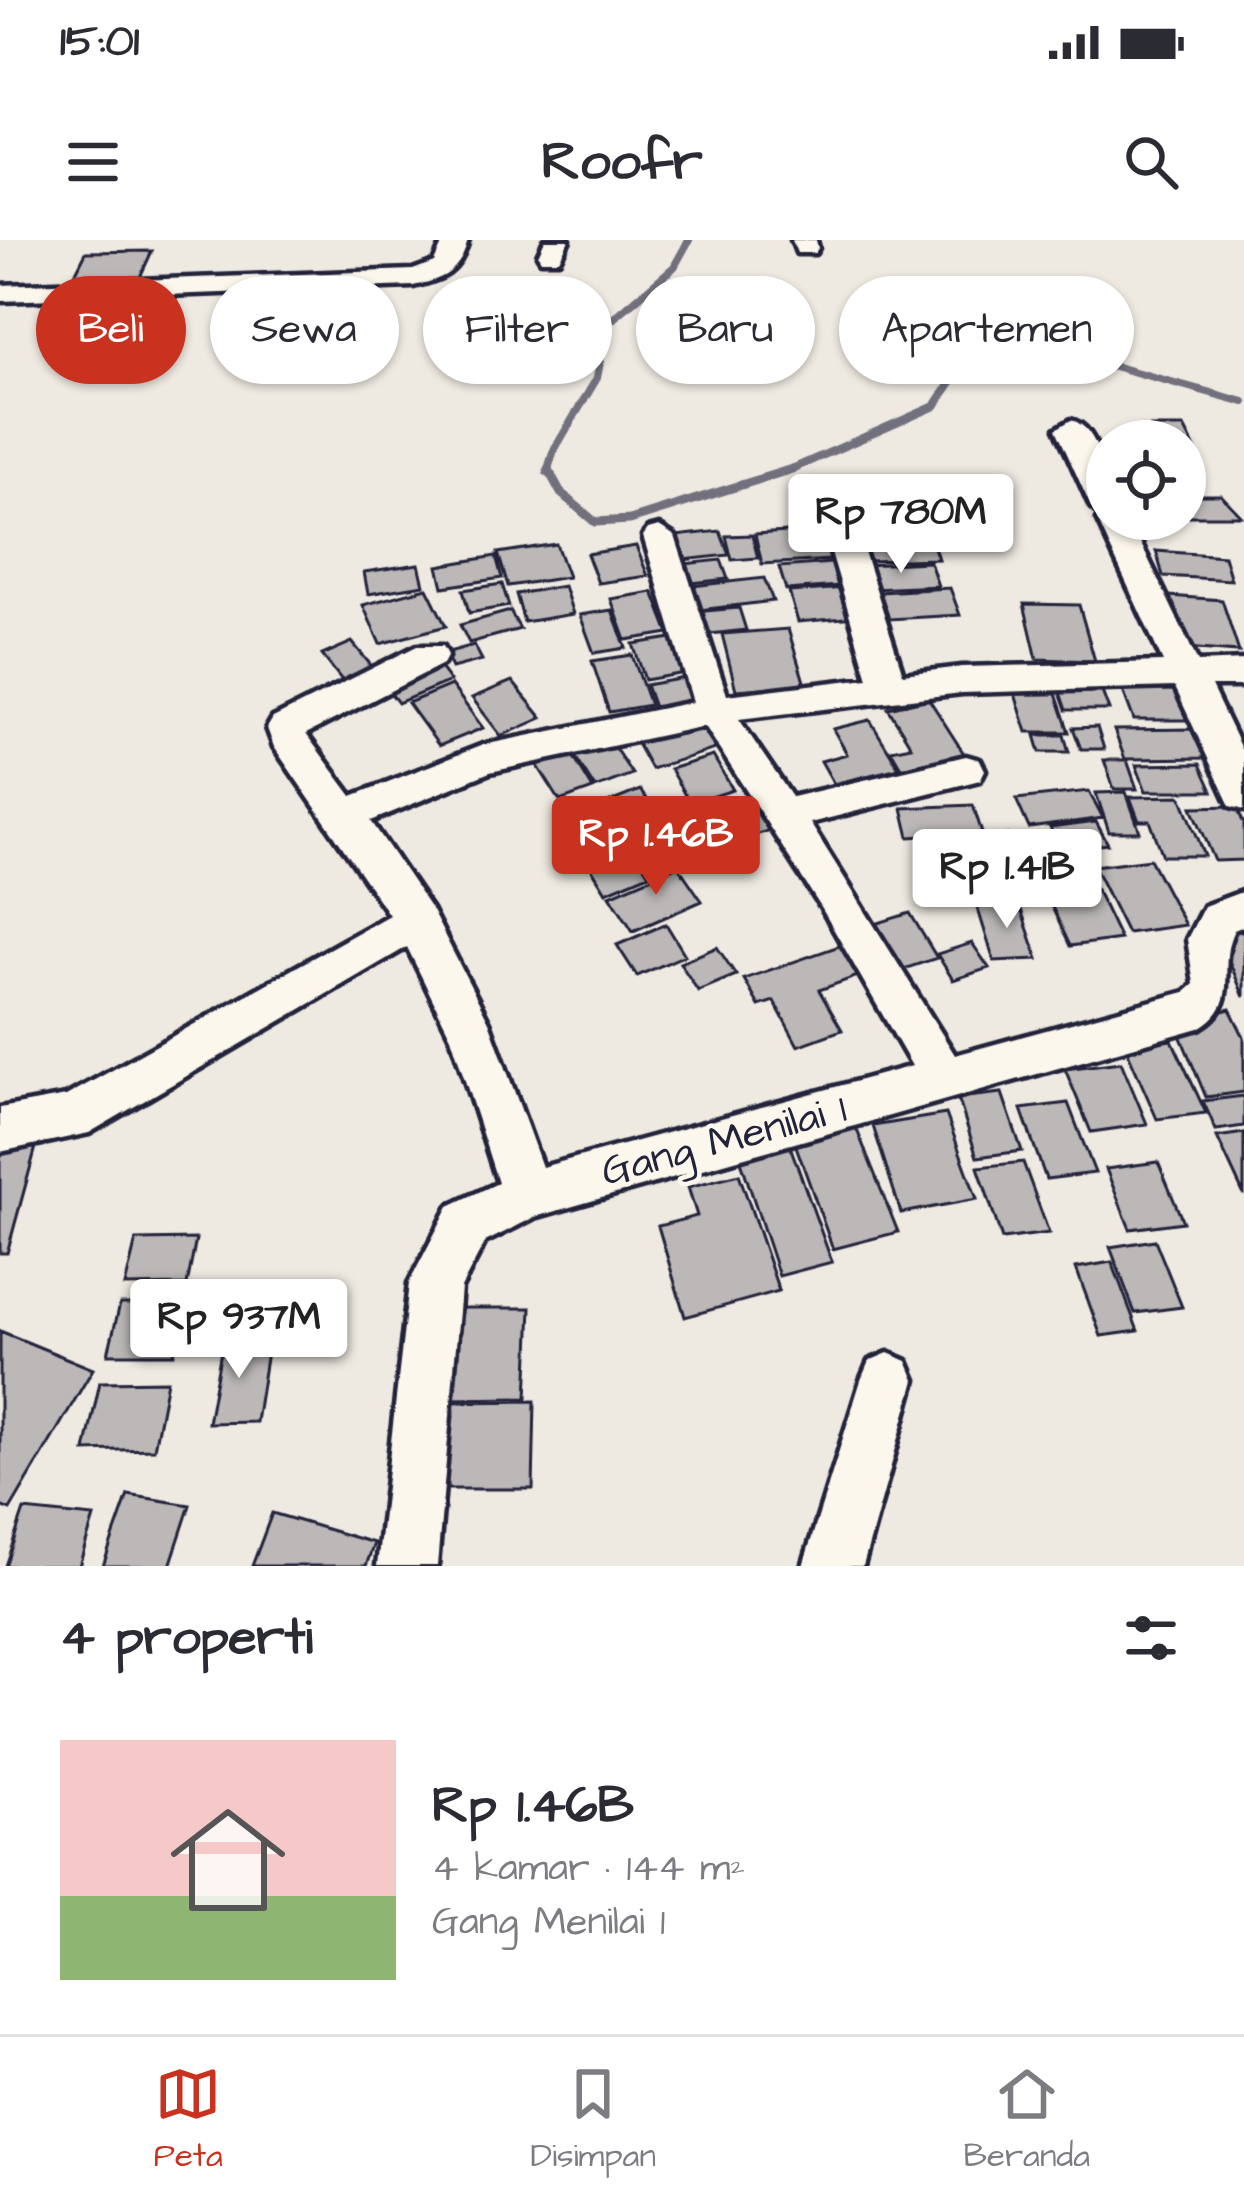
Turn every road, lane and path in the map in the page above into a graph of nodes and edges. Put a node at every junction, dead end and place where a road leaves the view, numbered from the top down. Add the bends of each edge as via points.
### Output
1 (456, 240) edge
2 (0, 293) edge
3 (1071, 429) dead end
4 (1086, 462) edge
5 (833, 504) dead end
6 (659, 536) dead end
7 (1123, 540) edge
8 (430, 655) dead end
9 (1244, 673) edge
10 (1185, 674) junction
11 (889, 686) junction
12 (714, 711) junction
13 (965, 770) dead end
14 (1244, 795) edge
15 (782, 814) junction
16 (345, 815) junction
17 (1244, 908) edge
18 (416, 921) junction
19 (945, 1081) junction
20 (0, 1130) edge
21 (527, 1195) junction
22 (888, 1380) dead end
23 (407, 1566) edge
24 (832, 1566) edge

1 - 2 street via 442,272 413,278
3 - 4 street
5 - 11 street
6 - 12 street
7 - 10 street
8 - 16 street via 286,728
9 - 10 street
10 - 11 street
10 - 14 street
11 - 12 street
12 - 15 street
12 - 16 street via 483,759
13 - 15 street
15 - 19 street
16 - 18 street
17 - 19 street, Gang Menilai 1 via 1219,918 1208,938 1217,990 1199,1008
18 - 20 street via 116,1095 72,1117
18 - 21 street via 473,1036
19 - 21 street, Gang Menilai 1
21 - 23 street, Gang Menilai 1 via 467,1224 435,1283
22 - 24 street

